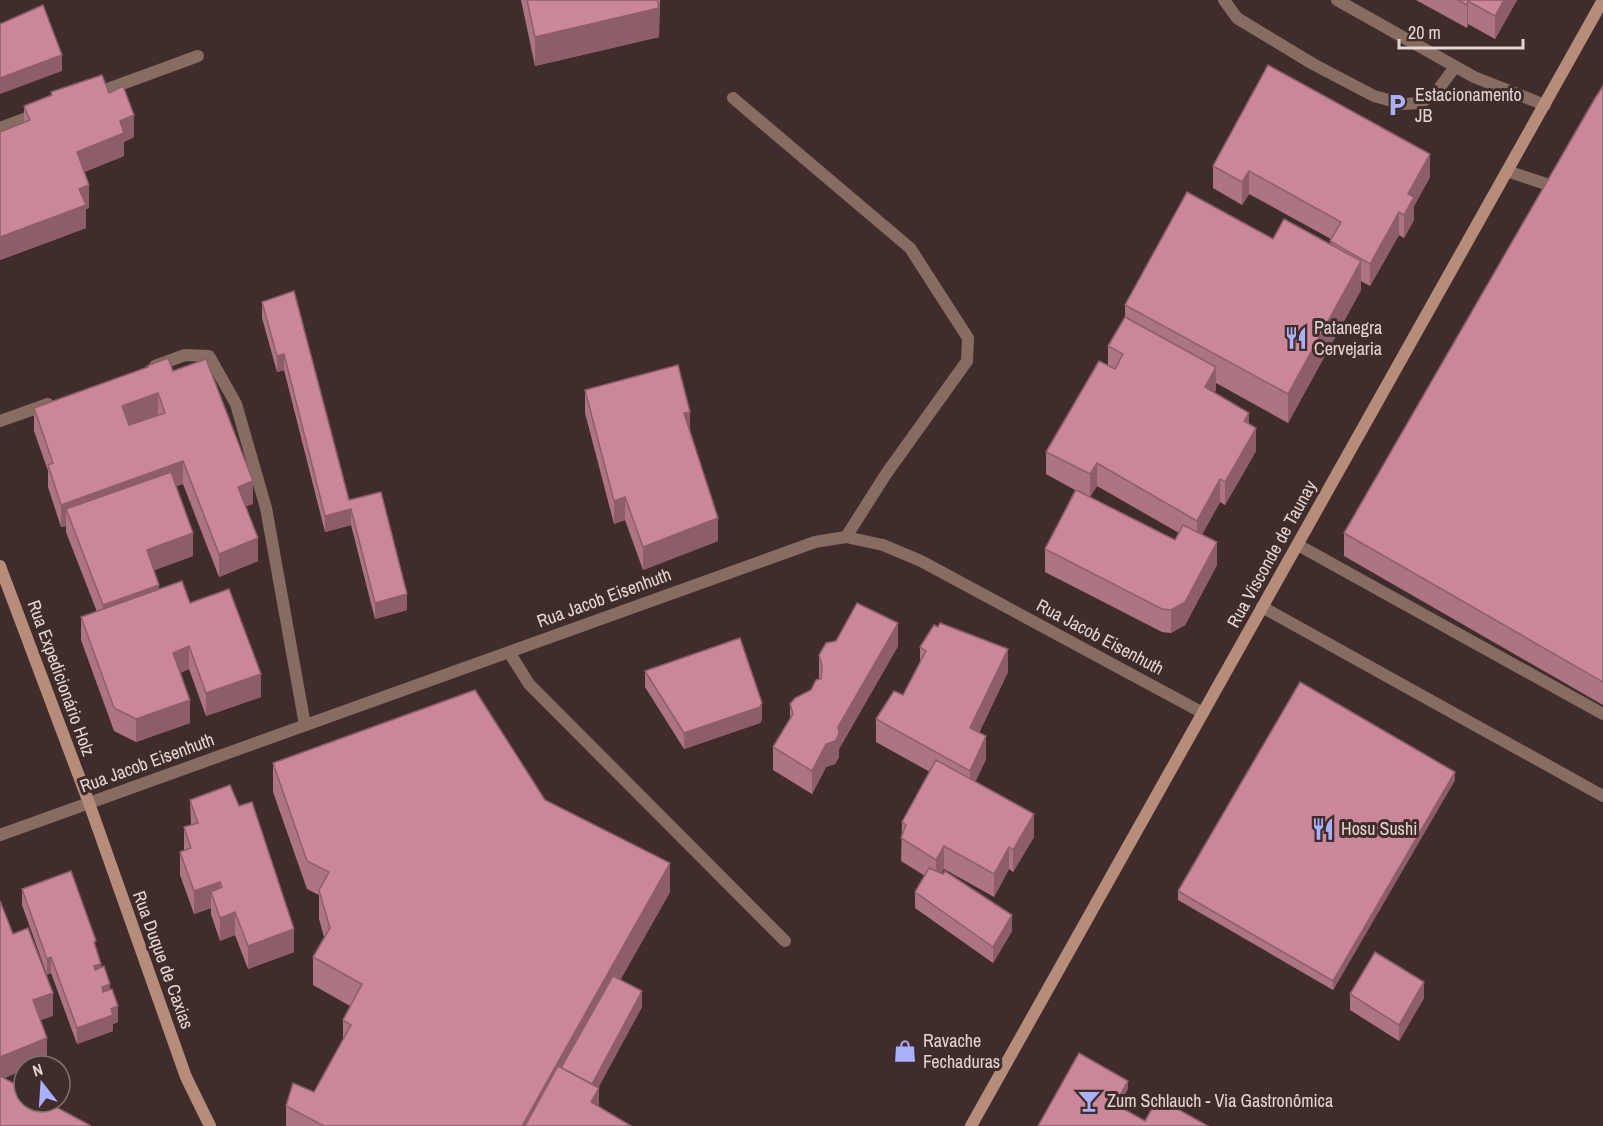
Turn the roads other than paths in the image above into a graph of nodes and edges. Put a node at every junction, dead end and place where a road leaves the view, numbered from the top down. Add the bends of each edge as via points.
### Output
1 (1224, 0) edge
2 (1337, 0) edge
3 (1603, 0) edge
4 (198, 56) dead end
5 (1455, 66) junction
6 (733, 98) dead end
7 (77, 100) edge
8 (1545, 105) junction
9 (55, 108) edge
10 (0, 128) edge
11 (1507, 171) junction
12 (1573, 190) edge
13 (141, 371) edge
14 (54, 402) edge
15 (0, 421) edge
16 (846, 537) junction
17 (1298, 545) junction
18 (0, 566) edge
19 (1262, 608) junction
20 (509, 652) junction
21 (1203, 713) junction
22 (1603, 714) edge
23 (305, 725) junction
24 (1603, 796) edge
25 (89, 803) junction
26 (0, 835) edge
27 (785, 941) dead end
28 (210, 1126) edge
29 (971, 1126) edge

1 - 5 street via 1237,18 1374,96 1402,104 1421,103 1437,91
2 - 5 street
3 - 8 main road, Rua Visconde de Taunay
4 - 7 street
5 - 8 street
6 - 16 street via 910,248 968,338 967,361
8 - 11 main road, Rua Visconde de Taunay
9 - 10 street
11 - 12 street
11 - 17 main road, Rua Visconde de Taunay
13 - 23 street via 185,355 209,356 236,404 266,508
14 - 15 street
16 - 20 street, Rua Jacob Eisenhuth via 815,542
16 - 21 street, Rua Jacob Eisenhuth via 883,545 921,561
17 - 19 main road, Rua Visconde de Taunay
17 - 22 street
18 - 25 main road, Rua Expedicionário Holz
19 - 21 main road, Rua Visconde de Taunay
19 - 24 street
20 - 23 street, Rua Jacob Eisenhuth
20 - 27 street via 529,684
21 - 29 main road, Rua Visconde de Taunay
23 - 25 street, Rua Jacob Eisenhuth
25 - 26 street, Rua Jacob Eisenhuth
25 - 28 main road, Rua Duque de Caxias via 186,1077

